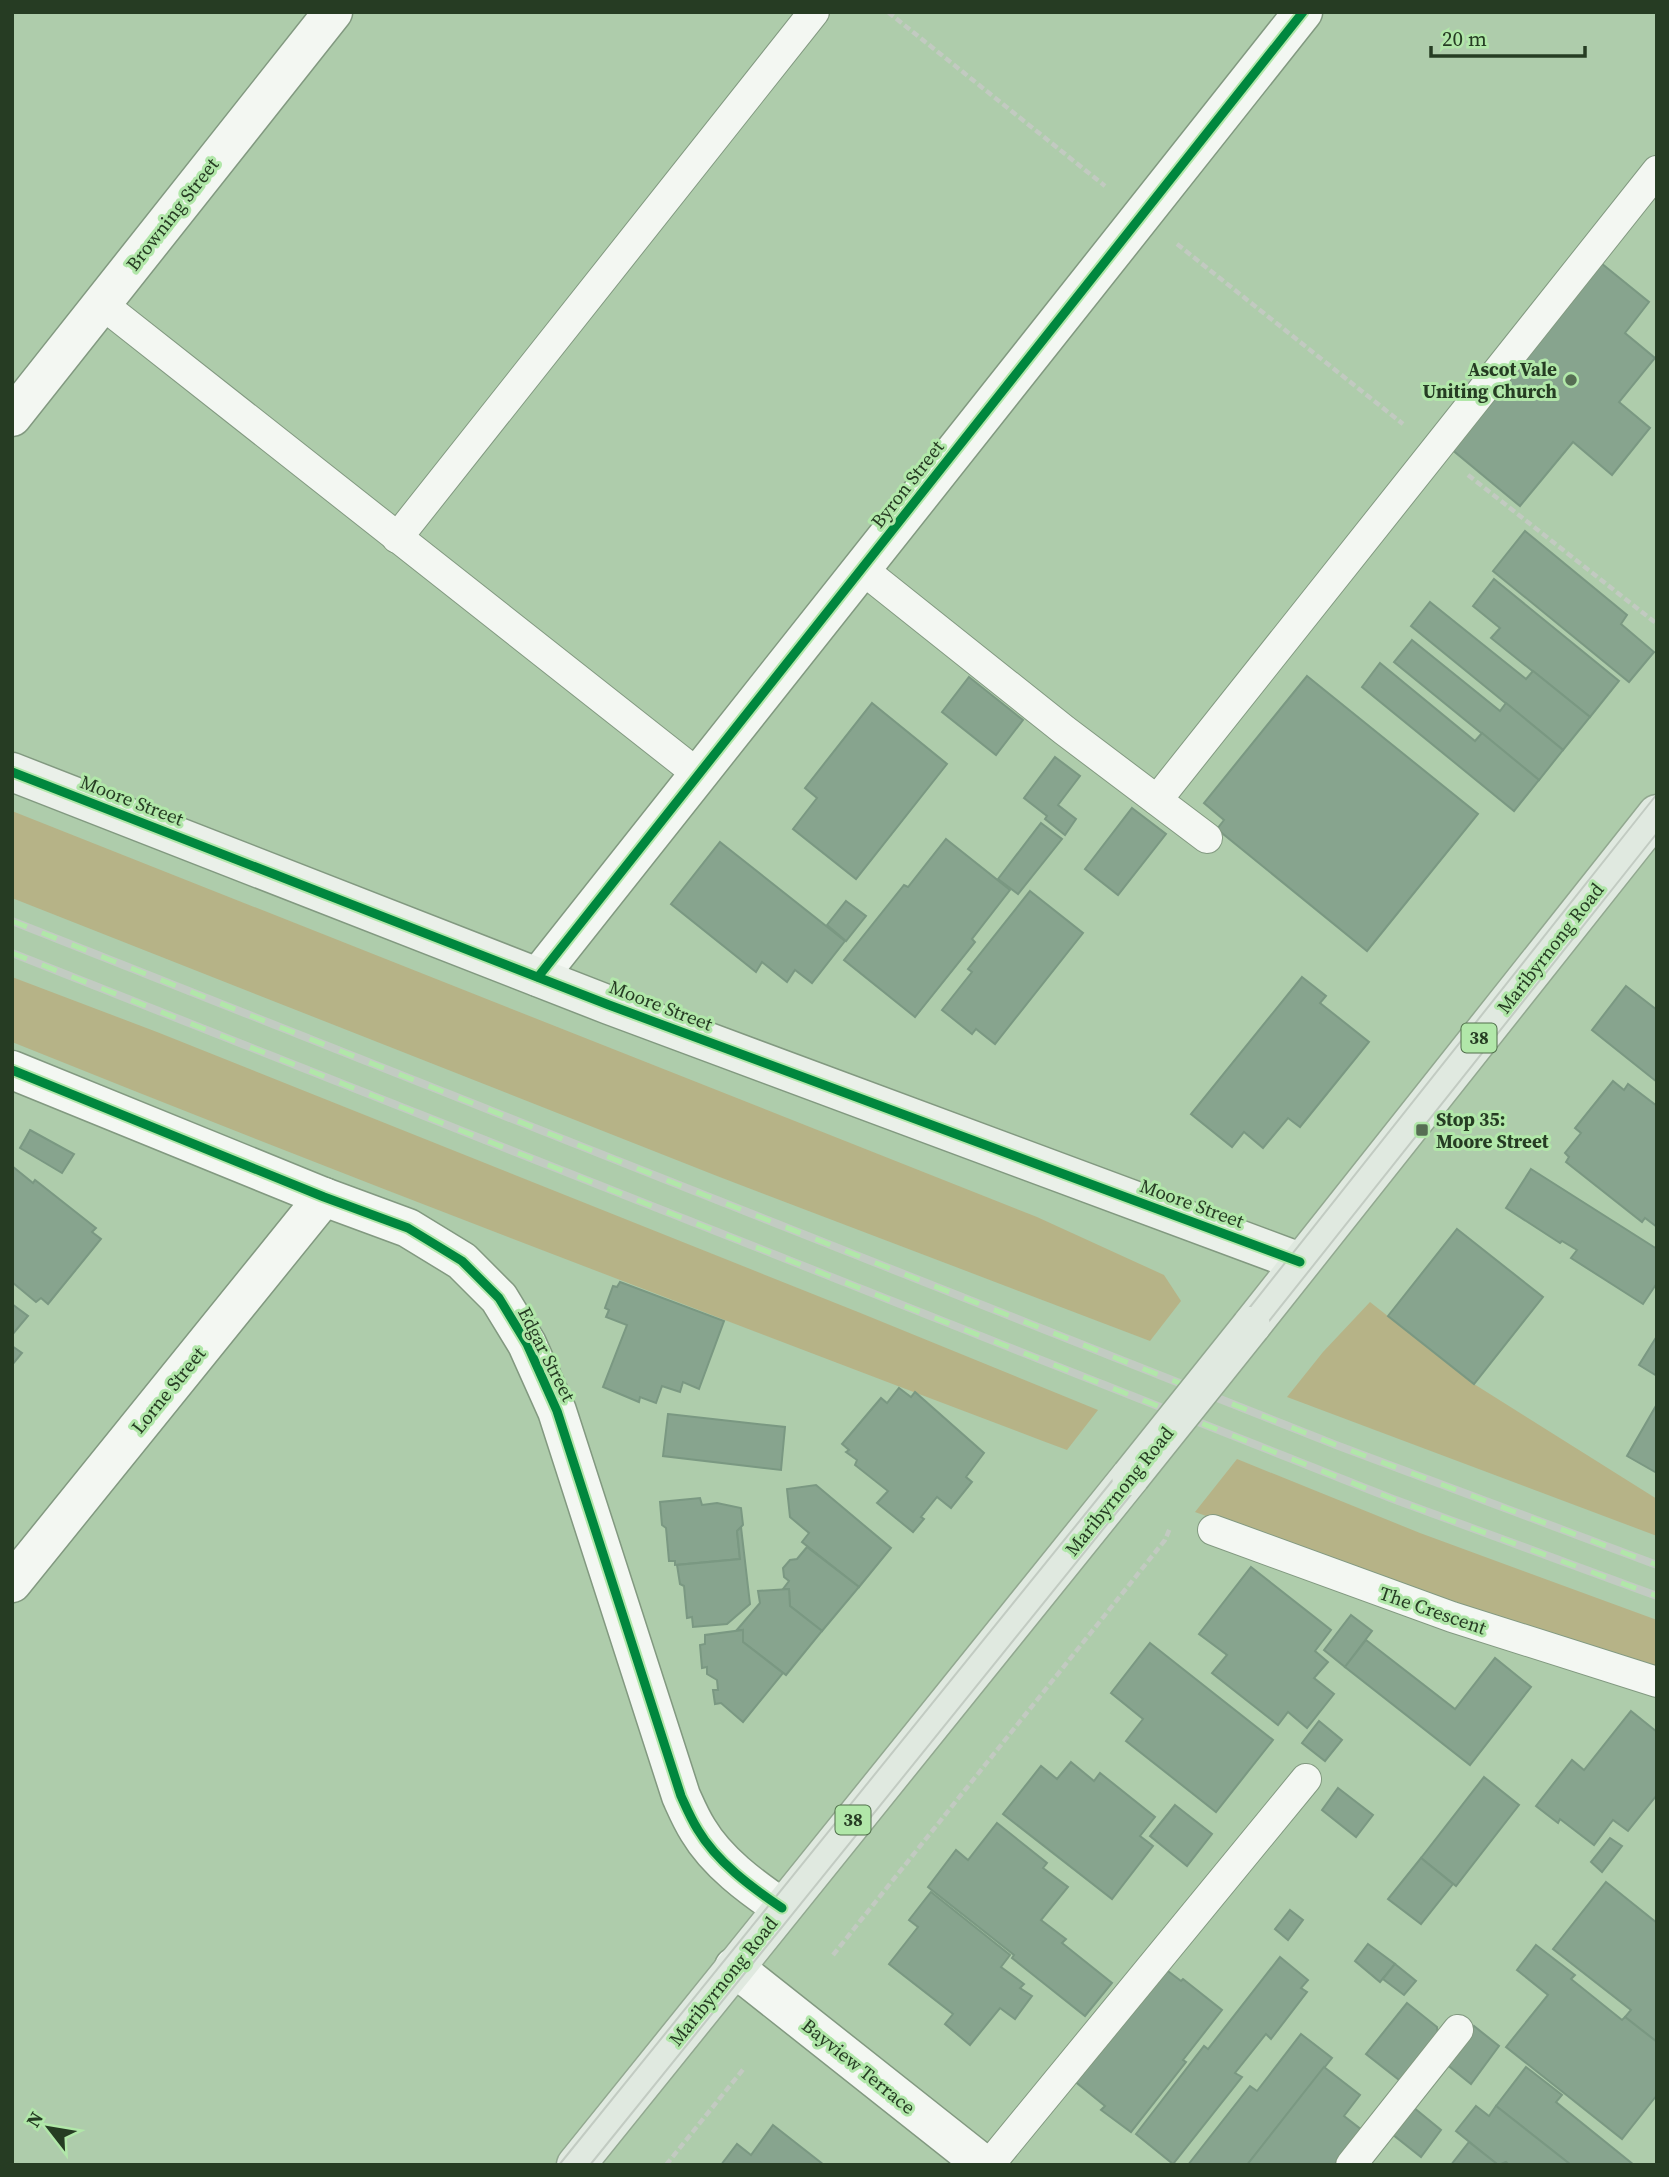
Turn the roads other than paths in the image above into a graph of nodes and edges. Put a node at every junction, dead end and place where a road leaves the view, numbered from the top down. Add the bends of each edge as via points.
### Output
1 (332, 12) edge
2 (814, 12) edge
3 (1303, 12) edge
4 (1657, 171) edge
5 (102, 304) junction
6 (12, 417) edge
7 (397, 538) junction
8 (862, 569) junction
9 (12, 772) edge
10 (699, 775) junction
11 (1157, 800) junction
12 (1657, 814) edge
13 (1207, 838) dead end
14 (538, 977) junction
15 (12, 1070) edge
16 (324, 1197) junction
17 (1300, 1262) junction
18 (1213, 1530) dead end
19 (12, 1583) edge
20 (1657, 1682) edge
21 (1306, 1779) dead end
22 (782, 1908) junction
23 (734, 1967) junction
24 (1458, 2030) dead end
25 (576, 2165) edge
26 (984, 2165) edge
27 (989, 2165) edge
28 (1351, 2165) edge

1 - 5 street, Browning Street
2 - 7 lane
3 - 8 street, Byron Street
4 - 11 lane
5 - 6 street, Browning Street
5 - 7 lane
7 - 10 lane
8 - 10 street, Byron Street
8 - 11 lane
9 - 14 street, Moore Street
10 - 14 street, Byron Street
11 - 13 lane
12 - 17 main road, Maribyrnong Road / 38
14 - 17 street, Moore Street
15 - 16 street, Edgar Street
16 - 19 street, Lorne Street
16 - 22 street, Edgar Street via 408,1228 462,1261 499,1298 527,1344 557,1411 681,1796 698,1831 718,1856
17 - 22 main road, Maribyrnong Road / 38, bridge
18 - 20 lane, The Crescent via 1452,1617
21 - 27 lane
22 - 23 main road, Maribyrnong Road / 38
23 - 25 main road, Maribyrnong Road / 38
23 - 26 street, Bayview Terrace
24 - 28 lane

